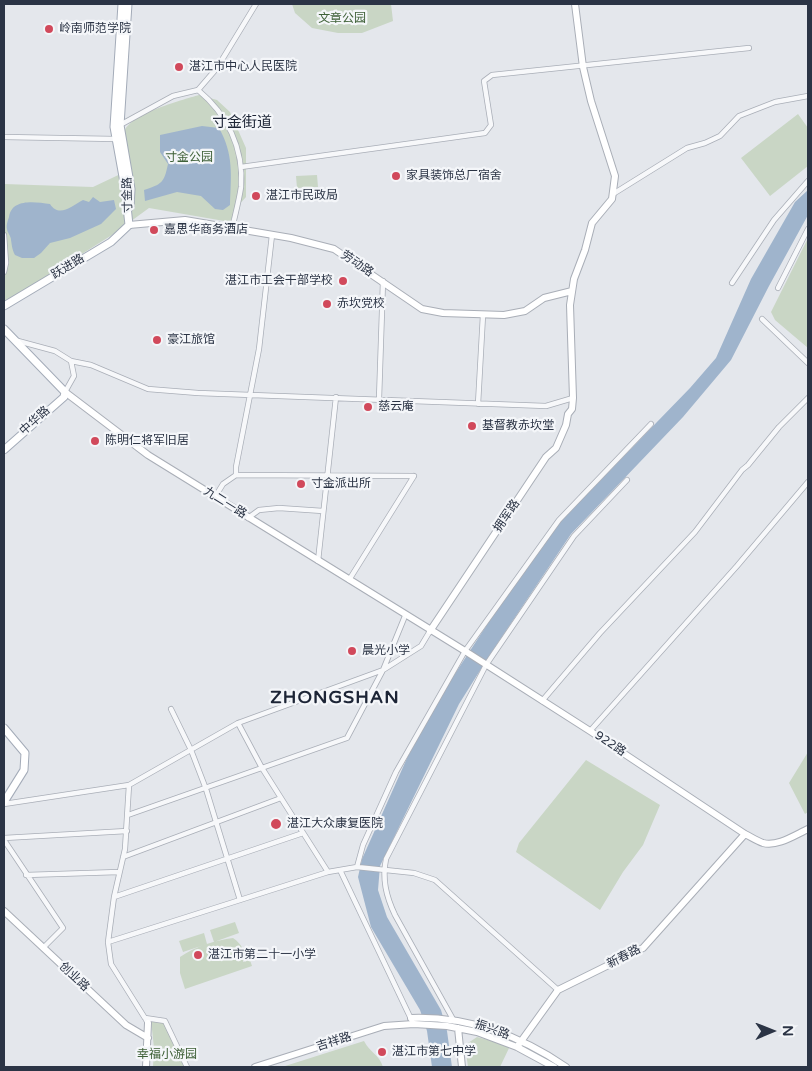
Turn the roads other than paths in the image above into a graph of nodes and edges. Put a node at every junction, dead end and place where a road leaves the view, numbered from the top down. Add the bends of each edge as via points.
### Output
1 (122, 4) edge
2 (128, 4) edge
3 (256, 4) edge
4 (575, 4) edge
5 (750, 48) dead end
6 (583, 66) junction
7 (198, 90) junction
8 (808, 96) edge
9 (120, 125) junction
10 (4, 137) edge
11 (116, 139) junction
12 (241, 167) junction
13 (808, 181) edge
14 (613, 194) junction
15 (129, 225) junction
16 (232, 229) junction
17 (808, 229) edge
18 (4, 235) edge
19 (272, 235) junction
20 (4, 272) edge
21 (384, 281) junction
22 (732, 283) dead end
23 (778, 288) dead end
24 (572, 291) junction
25 (4, 306) edge
26 (483, 314) junction
27 (762, 319) dead end
28 (4, 329) edge
29 (15, 341) junction
30 (71, 361) junction
31 (808, 363) edge
32 (65, 392) junction
33 (251, 395) junction
34 (336, 397) junction
35 (574, 398) junction
36 (808, 398) edge
37 (380, 399) junction
38 (478, 404) junction
39 (651, 424) dead end
40 (4, 450) edge
41 (236, 475) junction
42 (327, 475) junction
43 (627, 480) dead end
44 (808, 482) edge
45 (215, 497) junction
46 (323, 511) junction
47 (248, 518) junction
48 (318, 561) junction
49 (349, 580) junction
50 (406, 616) junction
51 (430, 631) junction
52 (465, 651) junction
53 (486, 665) junction
54 (383, 670) junction
55 (542, 701) junction
56 (171, 708) dead end
57 (238, 723) junction
58 (4, 728) edge
59 (590, 731) junction
60 (191, 750) junction
61 (262, 768) junction
62 (129, 785) junction
63 (206, 789) junction
64 (281, 798) junction
65 (4, 803) edge
66 (128, 815) junction
67 (216, 822) junction
68 (808, 829) edge
69 (126, 832) junction
70 (303, 833) junction
71 (745, 834) junction
72 (4, 839) edge
73 (123, 857) junction
74 (228, 859) junction
75 (357, 868) junction
76 (340, 870) junction
77 (384, 870) junction
78 (119, 872) junction
79 (328, 872) junction
80 (26, 875) junction
81 (114, 897) junction
82 (240, 900) junction
83 (4, 911) edge
84 (108, 942) junction
85 (43, 948) junction
86 (558, 990) junction
87 (146, 1021) junction
88 (413, 1021) junction
89 (449, 1022) junction
90 (458, 1028) junction
91 (148, 1038) junction
92 (518, 1044) junction
93 (144, 1067) edge
94 (187, 1067) edge
95 (255, 1067) edge
96 (462, 1067) edge
97 (554, 1067) edge
98 (566, 1067) edge

1 - 11 main road, 寸金路 via 114,127
2 - 9 main road, 寸金路
3 - 7 street via 217,68
4 - 6 street
5 - 6 street
6 - 12 street via 492,75 484,81 491,124 485,133
6 - 14 street via 615,176
7 - 9 street via 173,96
7 - 12 street via 231,129
8 - 14 street via 775,102 739,116 720,136 687,148
9 - 15 main road, 寸金路 via 131,189
10 - 11 street
11 - 15 main road, 寸金路
12 - 16 street
13 - 22 street via 774,220
14 - 24 street via 592,223
15 - 16 street, 劳动路 via 185,220
15 - 25 main road, 跃进路 via 111,242
16 - 19 street, 劳动路
17 - 23 street
18 - 20 street
19 - 21 street, 劳动路 via 334,249
19 - 33 street via 260,349
21 - 26 street, 劳动路 via 422,309
21 - 37 street
24 - 26 street, 劳动路 via 544,298 525,311
24 - 35 street via 570,324
26 - 38 street
27 - 31 street
28 - 29 main road, 九二一路
29 - 30 street via 54,351
29 - 32 main road, 九二一路
30 - 32 street via 74,376
30 - 33 street via 91,365 148,389
32 - 40 main road, 中华路 via 64,397
32 - 45 street, 九二一路 via 148,455
33 - 34 street
33 - 41 street
34 - 37 street
34 - 42 street
35 - 38 street via 546,406
35 - 51 street, 拥军路 via 556,448 546,457
36 - 55 street via 778,427 695,532 600,633
37 - 38 street
39 - 52 street via 559,520
41 - 42 street
41 - 45 street via 223,484
42 - 46 street
42 - 49 street via 414,476
43 - 53 street via 574,536
44 - 59 street
45 - 47 street, 九二一路
46 - 47 street via 279,508 259,510
46 - 48 street
47 - 48 street, 九二一路
48 - 49 street, 九二一路
49 - 50 street, 九二一路
50 - 51 street, 九二一路
50 - 54 street
51 - 52 street, 九二一路
51 - 54 street via 421,646
52 - 53 street, 922路
52 - 75 street via 396,772 363,845
53 - 55 street, 922路
53 - 77 street via 391,848
54 - 57 street
54 - 61 street via 347,738
55 - 59 street, 922路
56 - 60 street
57 - 60 street
57 - 61 street
58 - 65 main road via 25,753 24,770
59 - 71 street, 922路
60 - 62 street
60 - 63 street
61 - 63 street
61 - 64 street
62 - 65 street
62 - 66 street
63 - 66 street
63 - 67 street
64 - 67 street
64 - 70 street
66 - 69 street
67 - 73 street
67 - 74 street
68 - 71 street, 922路 via 770,844
69 - 72 street
69 - 73 street
70 - 74 street
70 - 79 street
71 - 86 street, 新春路 via 643,948
72 - 80 street
73 - 78 street
74 - 81 street
74 - 82 street
75 - 76 street
75 - 77 street
76 - 79 street
76 - 88 street
77 - 86 street via 414,873 435,880
77 - 89 street via 388,900 394,915
78 - 80 street
78 - 81 street
79 - 82 street
80 - 85 street via 63,928
81 - 84 street
82 - 84 street
83 - 85 street, 创业路
84 - 87 street via 111,964
85 - 91 street, 创业路 via 126,1025
86 - 92 street, 新春路
87 - 91 street
87 - 94 street via 165,1021
88 - 89 street
88 - 95 street, 吉祥路 via 384,1026
89 - 90 street, 振兴路
89 - 92 street, 振兴路 via 477,1024 498,1031
90 - 92 street, 振兴路
90 - 96 street
91 - 93 street
92 - 97 street, 振兴路
92 - 98 street, 振兴路

